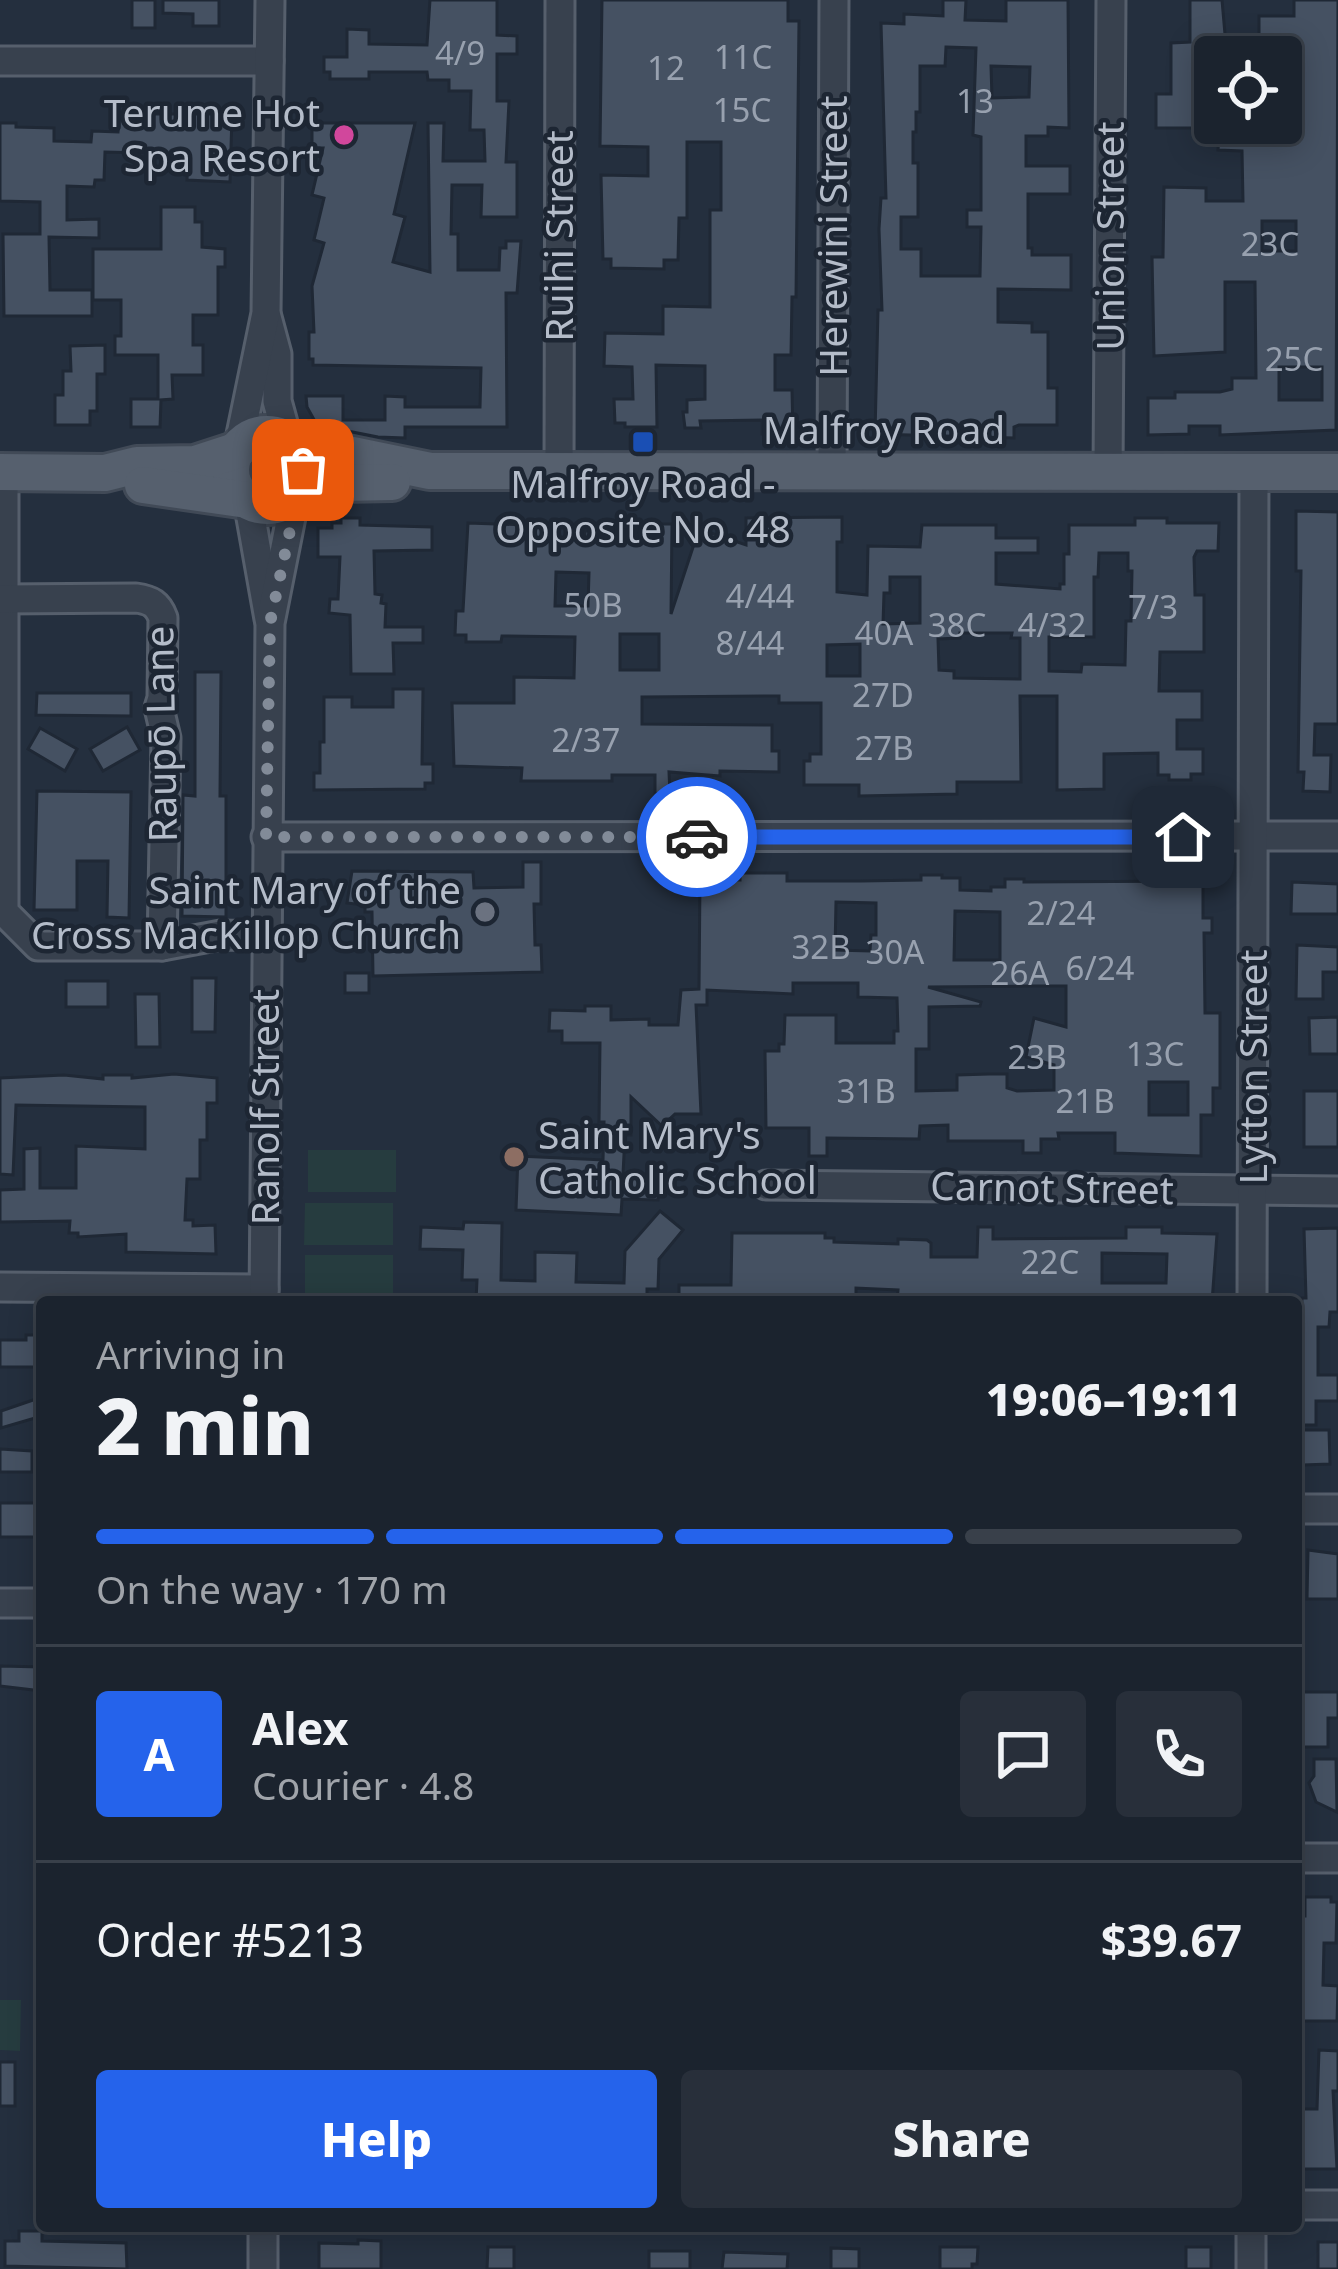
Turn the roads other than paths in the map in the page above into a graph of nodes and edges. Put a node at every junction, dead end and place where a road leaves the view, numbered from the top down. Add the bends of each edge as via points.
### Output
1 (270, 0) edge
2 (560, 0) edge
3 (834, 0) edge
4 (1111, 0) edge
5 (0, 61) edge
6 (269, 61) junction
7 (266, 313) junction
8 (289, 441) junction
9 (238, 449) junction
10 (430, 471) junction
11 (2, 472) edge
12 (559, 472) junction
13 (832, 472) junction
14 (1254, 472) junction
15 (1338, 472) edge
16 (105, 473) junction
17 (1108, 473) junction
18 (296, 492) junction
19 (248, 500) junction
20 (4, 598) junction
21 (270, 623) junction
22 (1338, 836) edge
23 (266, 837) junction
24 (1253, 837) junction
25 (265, 936) junction
26 (162, 946) junction
27 (766, 1185) dead end
28 (1338, 1190) edge
29 (1253, 1191) junction
30 (0, 1287) edge
31 (264, 1295) edge
32 (1252, 1296) edge
33 (1302, 1509) edge
34 (1338, 1510) edge
35 (0, 1603) edge
36 (36, 1603) edge
37 (1302, 1858) edge
38 (1338, 1858) edge
39 (1302, 2205) edge
40 (1338, 2205) edge
41 (262, 2232) edge
42 (1250, 2232) edge
43 (262, 2269) edge
44 (1251, 2269) edge

1 - 6 street
2 - 12 street, Ruihi Street
3 - 13 street, Herewini Street
4 - 17 street, Union Street
5 - 6 street
6 - 7 street
7 - 8 street
7 - 9 street
8 - 9 main road via 262,435
8 - 10 main road, Malfroy Road
8 - 18 main road via 303,470
9 - 16 main road via 195,464
9 - 19 main road via 232,476
10 - 12 main road, Malfroy Road
10 - 18 main road, Malfroy Road via 402,482
11 - 16 main road
11 - 20 street
12 - 13 main road, Malfroy Road
13 - 17 main road, Malfroy Road
14 - 15 main road, Malfroy Road
14 - 17 main road, Malfroy Road
14 - 24 street, Lytton Street
16 - 19 main road
18 - 19 main road via 274,505
18 - 21 street, Ranolf Street
19 - 21 street, Ranolf Street
20 - 26 street via 4,911 38,946
20 - 26 street, Raupō Lane via 136,598 160,609
21 - 23 street, Ranolf Street
22 - 24 street
23 - 24 street
23 - 25 street, Ranolf Street
24 - 29 street, Lytton Street
25 - 26 street
25 - 31 street, Ranolf Street
27 - 29 street, Carnot Street
28 - 29 street, Carnot Street
29 - 32 street, Lytton Street
30 - 31 street
33 - 34 street
35 - 36 street
37 - 38 street
39 - 40 street
41 - 43 street
42 - 44 street

